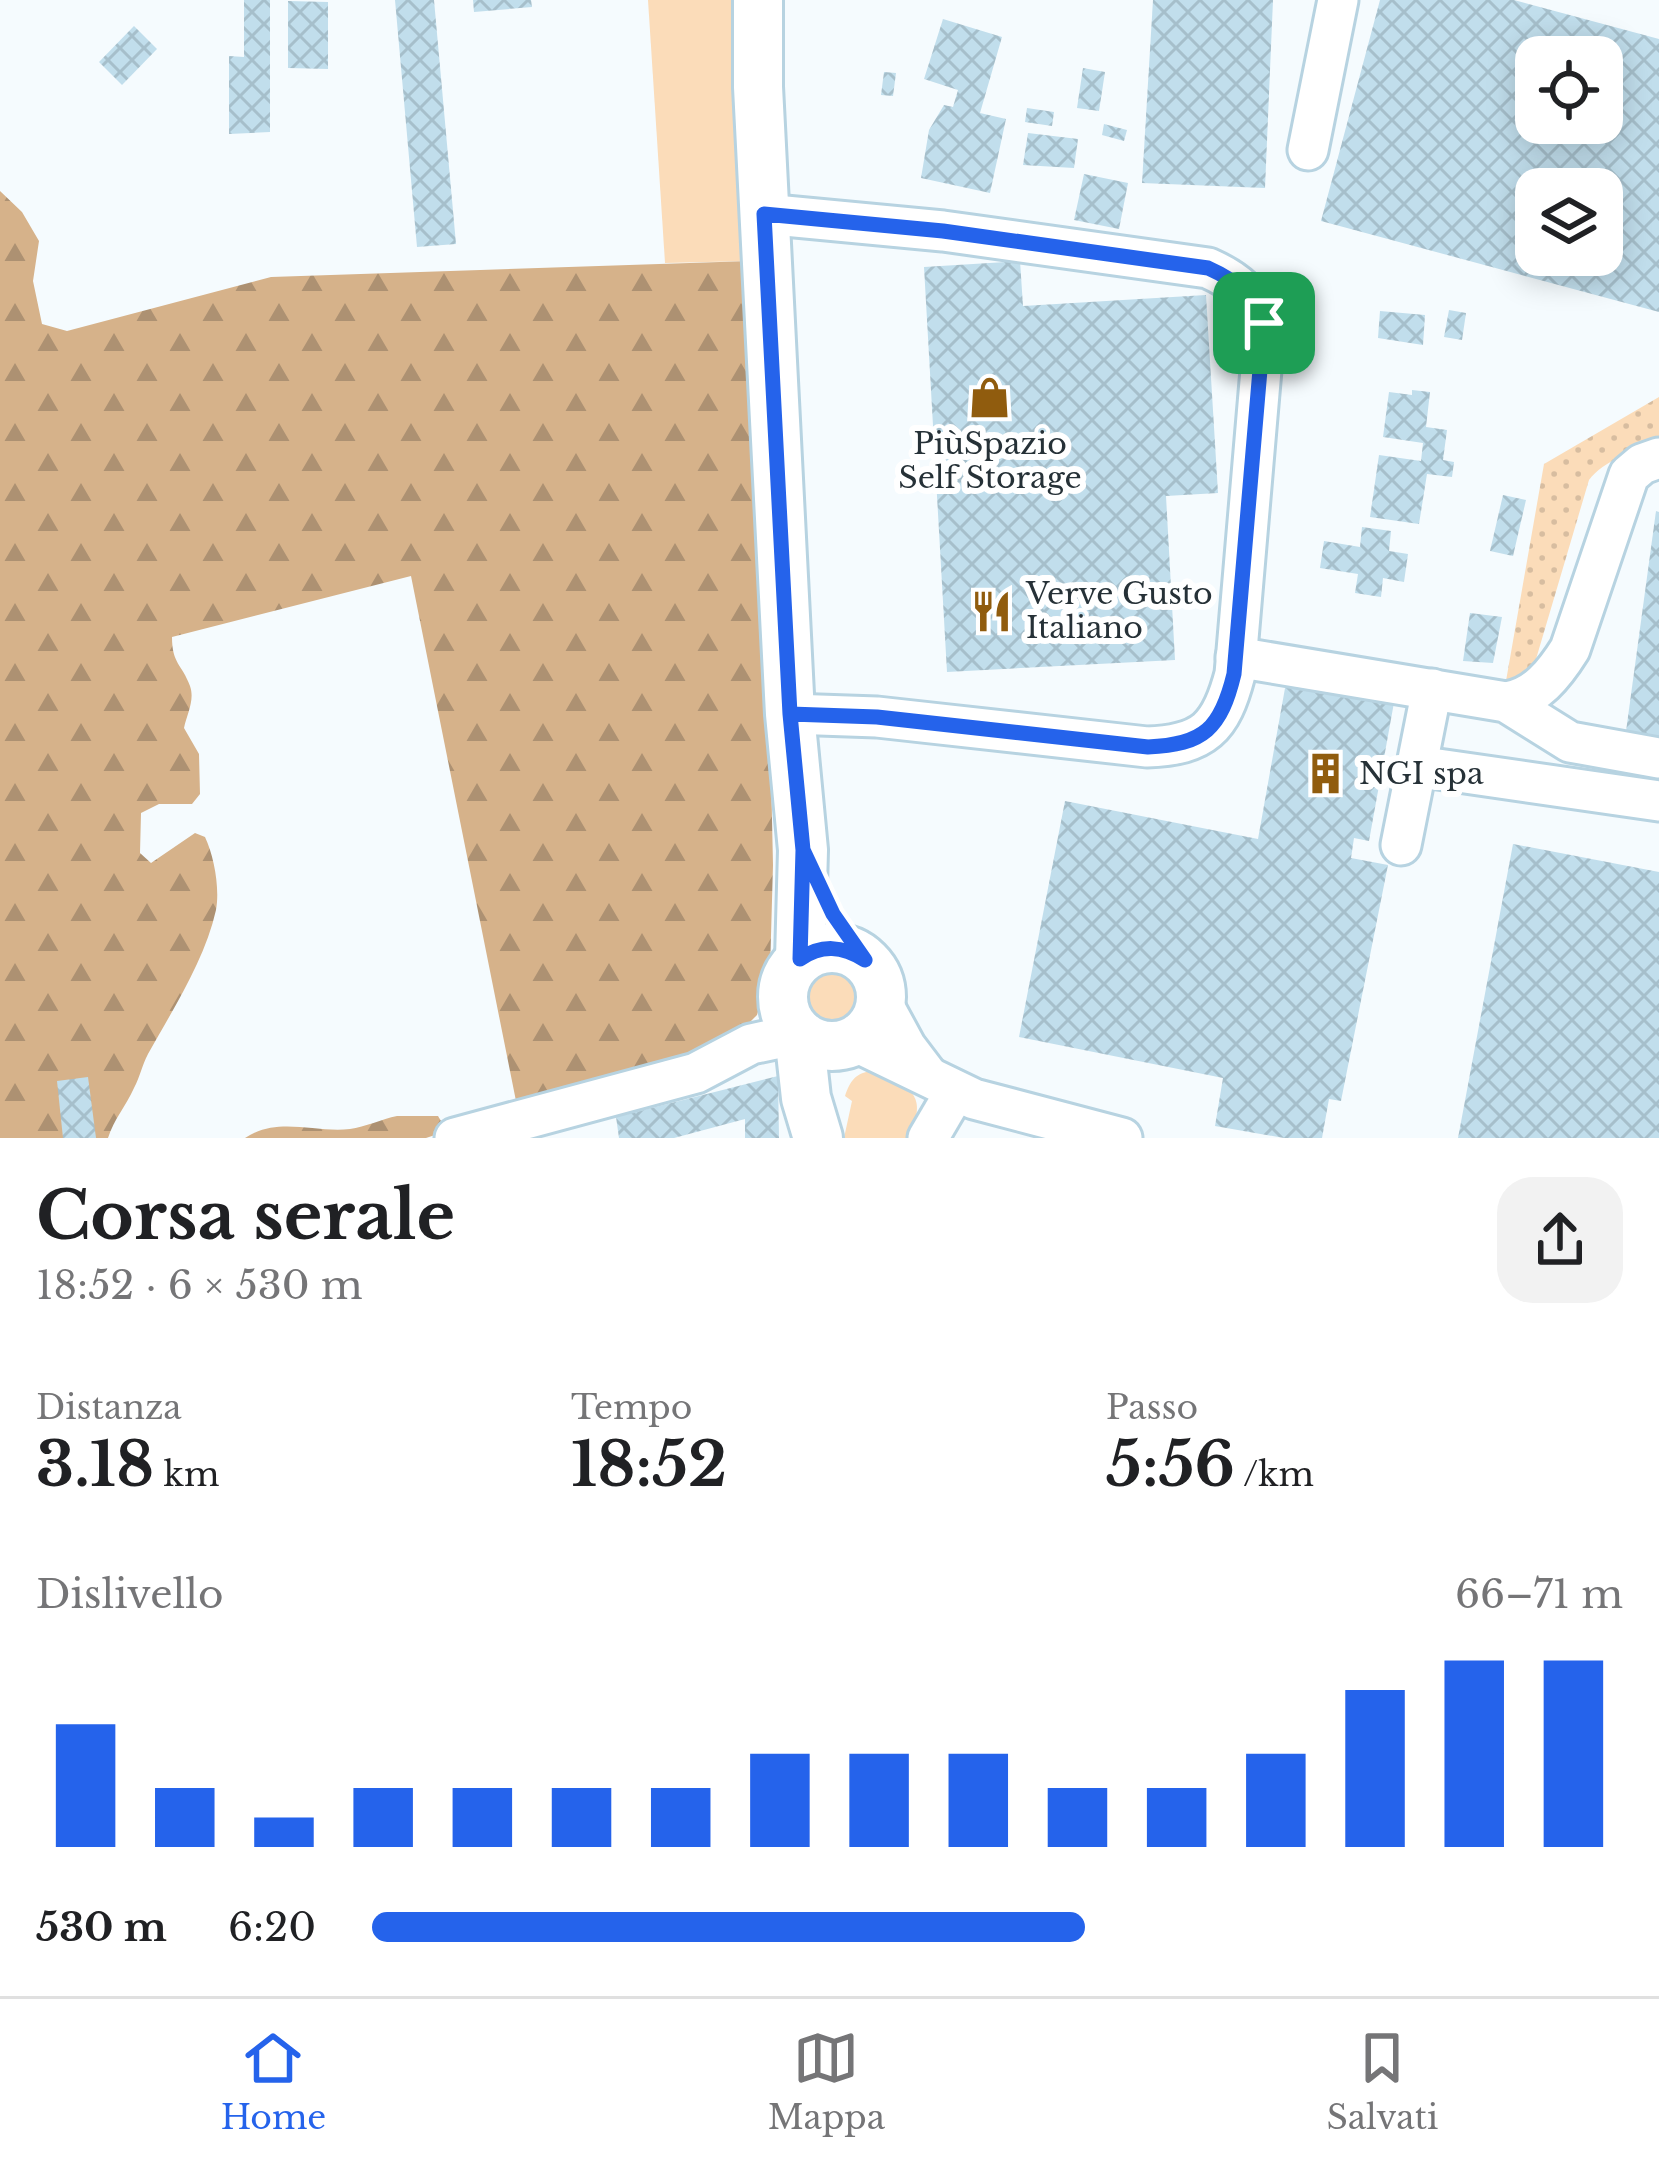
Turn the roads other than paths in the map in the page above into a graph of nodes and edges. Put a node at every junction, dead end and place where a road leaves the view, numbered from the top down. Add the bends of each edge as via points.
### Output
1 (758, 0) edge
2 (1337, 0) edge
3 (1308, 150) dead end
4 (764, 214) junction
5 (1659, 458) edge
6 (1236, 657) junction
7 (1432, 689) junction
8 (1507, 701) junction
9 (790, 714) junction
10 (1659, 758) edge
11 (1417, 766) junction
12 (1659, 801) edge
13 (1401, 845) dead end
14 (803, 850) junction
15 (800, 959) junction
16 (873, 981) junction
17 (799, 1034) junction
18 (854, 1041) junction
19 (944, 1086) junction
20 (455, 1138) edge
21 (820, 1138) edge
22 (928, 1138) edge
23 (1122, 1138) edge

1 - 4 main road
2 - 3 street
4 - 6 street via 1208,268 1252,296 1264,323 1264,352
4 - 9 main road
5 - 8 street via 1629,476 1570,650 1538,687
6 - 7 street
6 - 9 street via 1229,696 1209,732 1173,746 853,711
7 - 8 street
7 - 11 street
8 - 10 street via 1570,742
9 - 14 main road
11 - 12 street
11 - 13 street
14 - 15 main road
14 - 16 main road
15 - 16 main road via 838,948
15 - 17 main road via 782,997
16 - 18 main road via 873,1025
16 - 19 street via 906,1047
17 - 18 main road via 824,1046
17 - 20 street via 751,1044 696,1073
17 - 21 main road
18 - 19 street
18 - 21 main road
19 - 22 street
19 - 23 street

